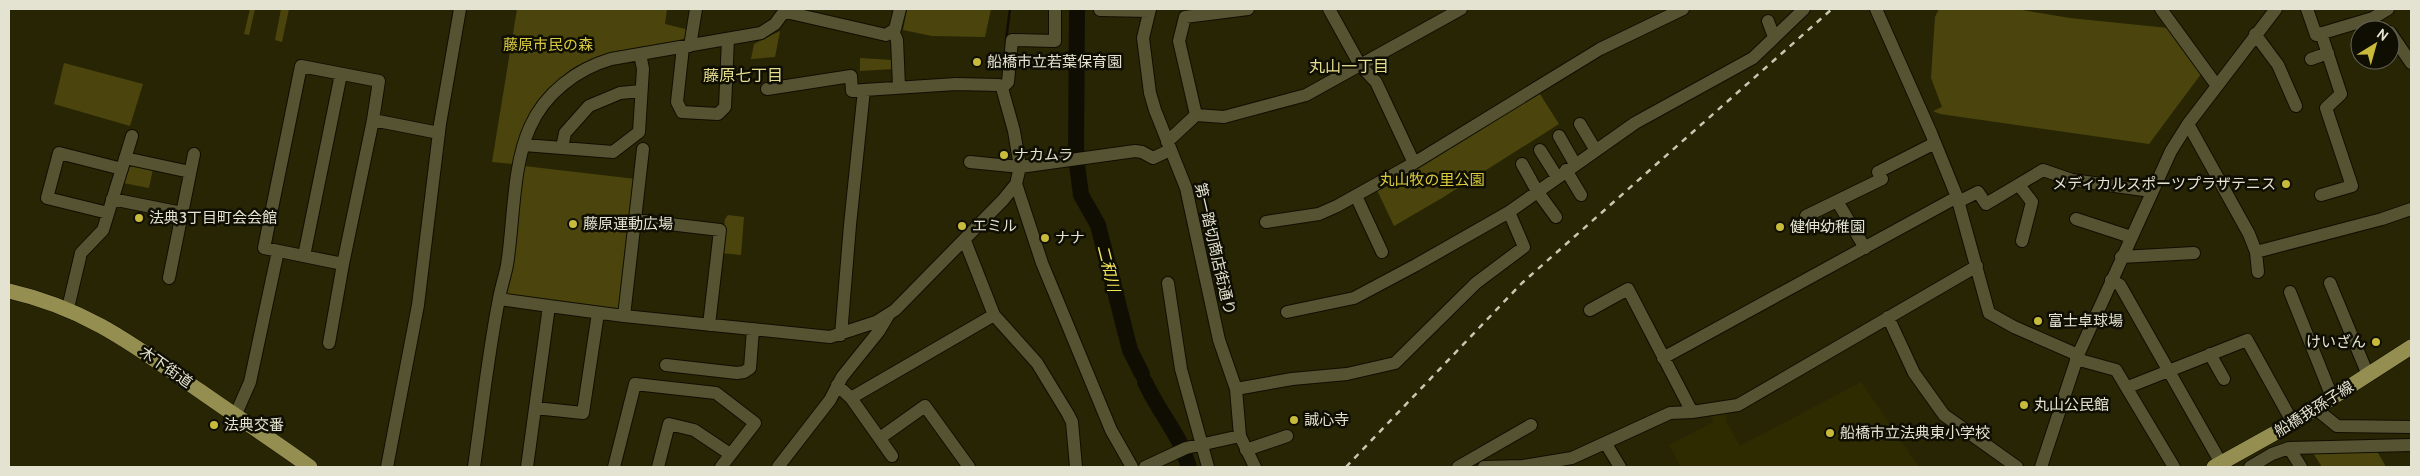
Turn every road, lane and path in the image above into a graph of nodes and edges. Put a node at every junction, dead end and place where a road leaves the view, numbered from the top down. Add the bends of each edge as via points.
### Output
1 (460, 9) edge
2 (696, 9) edge
3 (900, 9) edge
4 (1055, 9) edge
5 (1248, 9) edge
6 (1329, 9) edge
7 (1461, 9) edge
8 (1683, 9) edge
9 (1804, 9) edge
10 (1876, 9) edge
11 (2161, 9) edge
12 (2276, 9) edge
13 (2307, 9) edge
14 (786, 10) edge
15 (1100, 10) dead end
16 (1149, 10) edge
17 (2379, 11) edge
18 (1768, 21) dead end
19 (893, 32) junction
20 (2321, 33) junction
21 (2255, 34) junction
22 (1774, 37) junction
23 (728, 40) junction
24 (687, 46) junction
25 (2400, 47) edge
26 (640, 54) junction
27 (2328, 54) junction
28 (2311, 59) dead end
29 (2411, 63) edge
30 (1360, 65) junction
31 (341, 74) junction
32 (899, 86) junction
33 (2217, 86) junction
34 (1002, 88) junction
35 (767, 89) dead end
36 (864, 90) junction
37 (641, 91) junction
38 (2296, 106) dead end
39 (1196, 115) junction
40 (374, 120) junction
41 (1580, 124) dead end
42 (2188, 124) junction
43 (439, 133) junction
44 (132, 136) dead end
45 (1559, 136) dead end
46 (1936, 143) junction
47 (524, 144) junction
48 (1168, 146) junction
49 (562, 148) junction
50 (643, 149) dead end
51 (1595, 149) junction
52 (1540, 150) dead end
53 (194, 154) dead end
54 (970, 162) dead end
55 (123, 163) junction
56 (1414, 163) junction
57 (1522, 164) dead end
58 (1020, 167) junction
59 (1566, 170) junction
60 (190, 172) junction
61 (1016, 184) junction
62 (2019, 184) junction
63 (1537, 191) junction
64 (2151, 191) junction
65 (1581, 194) dead end
66 (2321, 195) dead end
67 (1356, 196) junction
68 (112, 199) junction
69 (1958, 199) junction
70 (1837, 201) junction
71 (2411, 208) edge
72 (182, 212) junction
73 (1509, 212) junction
74 (108, 214) junction
75 (1806, 216) dead end
76 (1556, 217) dead end
77 (2076, 219) dead end
78 (635, 220) junction
79 (1266, 222) dead end
80 (2131, 237) junction
81 (965, 241) junction
82 (2022, 241) dead end
83 (1865, 248) junction
84 (278, 251) junction
85 (1382, 252) dead end
86 (2256, 252) junction
87 (2194, 253) dead end
88 (304, 256) junction
89 (2121, 257) junction
90 (343, 264) junction
91 (1977, 266) junction
92 (2258, 272) dead end
93 (169, 278) dead end
94 (2111, 280) junction
95 (1168, 283) dead end
96 (2330, 283) dead end
97 (9, 292) edge
98 (2290, 292) dead end
99 (499, 299) junction
100 (548, 306) junction
101 (68, 308) junction
102 (1590, 310) dead end
103 (1286, 312) dead end
104 (598, 313) junction
105 (994, 315) junction
106 (624, 316) junction
107 (888, 316) junction
108 (1888, 318) junction
109 (709, 325) junction
110 (753, 329) junction
111 (841, 335) junction
112 (329, 343) dead end
113 (2411, 347) edge
114 (2210, 354) junction
115 (2077, 357) junction
116 (1663, 358) junction
117 (666, 364) dead end
118 (2168, 370) junction
119 (2368, 375) junction
120 (2224, 379) dead end
121 (837, 385) junction
122 (2128, 387) junction
123 (1236, 389) junction
124 (851, 398) junction
125 (2332, 398) junction
126 (535, 408) junction
127 (2315, 408) junction
128 (1692, 412) junction
129 (236, 416) junction
130 (2293, 423) junction
131 (1531, 425) dead end
132 (2411, 428) edge
133 (1240, 436) junction
134 (1287, 436) dead end
135 (880, 438) junction
136 (1606, 444) junction
137 (1201, 445) junction
138 (2411, 445) edge
139 (2289, 448) junction
140 (1246, 450) junction
141 (730, 454) junction
142 (892, 456) dead end
143 (1558, 464) edge
144 (2218, 465) edge
145 (310, 467) edge
146 (387, 467) edge
147 (474, 467) edge
148 (527, 467) edge
149 (614, 467) edge
150 (658, 467) edge
151 (721, 467) edge
152 (778, 467) edge
153 (970, 467) edge
154 (1076, 467) edge
155 (1132, 467) edge
156 (1145, 467) edge
157 (1208, 467) edge
158 (1255, 467) edge
159 (1458, 467) edge
160 (1484, 467) edge
161 (1620, 467) edge
162 (2017, 467) edge
163 (2041, 467) edge
164 (2174, 467) edge
165 (2250, 467) edge
166 (2301, 467) edge

1 - 43 street
2 - 24 street
3 - 19 street
4 - 34 street via 1055,40 1012,40 1008,82
5 - 39 street via 1185,16 1179,42
6 - 30 street
7 - 30 street
8 - 56 street via 1600,49
9 - 22 street
10 - 46 street
11 - 33 street
12 - 21 street
13 - 20 street via 2316,35
14 - 19 street via 886,34
14 - 23 street via 761,34
15 - 16 street
16 - 48 street, 第一踏切商店街通り via 1143,38 1144,52 1154,110
17 - 20 street
18 - 22 street
19 - 32 street via 897,40
20 - 27 street
21 - 33 street
21 - 38 street via 2278,65
22 - 51 street via 1753,58
23 - 24 street
23 - 24 street via 725,108 718,114 682,112 677,102
24 - 26 street
25 - 29 street
26 - 37 street via 643,69
26 - 47 street via 599,62 570,78 539,112
27 - 28 street
27 - 66 street via 2341,94 2326,108 2352,186
30 - 39 street via 1297,98 1224,117
30 - 56 street via 1376,82
31 - 40 street via 379,81
31 - 84 street via 301,66 264,248
31 - 88 street
32 - 34 street via 956,84 999,85
32 - 36 street
33 - 42 street
34 - 58 street
35 - 36 street via 851,76 852,91
36 - 111 street
37 - 49 street via 620,93 590,106 565,132
37 - 49 street via 639,132 613,152
39 - 48 street
40 - 43 street
40 - 90 street
41 - 51 street
42 - 64 street
42 - 86 street
43 - 146 street via 418,305
44 - 55 street
45 - 59 street
46 - 69 street
46 - 70 street via 1878,172 1882,179
47 - 49 street
47 - 99 street
48 - 58 street via 1153,158 1135,151
48 - 123 street, 第一踏切商店街通り via 1186,188 1219,340
50 - 78 street
51 - 59 street
52 - 59 street
53 - 60 street
54 - 58 street
55 - 60 street
55 - 68 street
55 - 74 street via 59,153 47,198
56 - 67 street
57 - 63 street
58 - 61 street
59 - 63 street
59 - 65 street
60 - 72 street
61 - 81 street
61 - 155 street via 1042,263 1112,430
62 - 64 street via 2043,170 2072,180
62 - 69 street via 1986,204 1978,192
62 - 82 street via 2032,202
63 - 73 street
63 - 76 street
64 - 80 street
67 - 79 street via 1319,214
67 - 85 street
68 - 72 street
68 - 74 street
69 - 83 street
69 - 91 street
70 - 75 street
70 - 83 street
71 - 86 street via 2382,219
72 - 93 street
73 - 103 street via 1354,298
73 - 123 street via 1524,247 1476,283 1395,363 1347,374
74 - 101 street via 102,230 81,253
77 - 80 street
78 - 106 street
78 - 109 street via 720,230
80 - 89 street
81 - 105 street
81 - 107 street
83 - 116 street
84 - 88 street
84 - 129 street via 250,382
86 - 92 street
87 - 89 street
88 - 90 street
89 - 94 street
90 - 112 street
91 - 108 street
91 - 115 street via 1989,313
94 - 115 street
94 - 118 street via 2120,285
95 - 137 street via 1181,369
96 - 119 street
97 - 101 main road, 木下街道
98 - 125 street
99 - 100 street
99 - 147 street
100 - 104 street
100 - 126 street
101 - 129 main road, 木下街道 via 117,333
102 - 116 street via 1628,289
104 - 106 street
104 - 126 street via 583,413
105 - 124 street
105 - 154 street via 1037,363 1068,414 1072,422
106 - 109 street
107 - 111 street
107 - 121 street
108 - 128 street via 1738,405
108 - 162 street via 1914,373 1944,415
109 - 110 street
110 - 111 street via 830,337
110 - 117 street via 750,368 744,372
113 - 119 main road, 船橋我孫子線
114 - 118 street
114 - 120 street
114 - 130 street via 2247,340
115 - 122 street via 2116,370
115 - 163 street
116 - 128 street
118 - 122 street
118 - 144 street
119 - 125 main road, 船橋我孫子線
121 - 124 street
121 - 152 street via 830,400
122 - 164 street
123 - 133 street, 第一踏切商店街通り
124 - 135 street
125 - 127 main road, 船橋我孫子線
126 - 148 street
127 - 130 main road, 船橋我孫子線
127 - 132 street via 2337,426
128 - 136 street via 1670,413
129 - 145 main road, 木下街道
130 - 144 main road, 船橋我孫子線
131 - 159 street
133 - 137 street
133 - 140 street, 第一踏切商店街通り
134 - 140 street
135 - 142 street
135 - 153 street via 925,406
136 - 143 street
136 - 161 street
137 - 156 street via 1180,450
137 - 157 street
138 - 139 street
139 - 165 street
139 - 166 street
140 - 158 street, 第一踏切商店街通り
141 - 149 street via 755,423 716,394 635,384
141 - 150 street via 694,430 669,424
141 - 151 street
143 - 160 street

